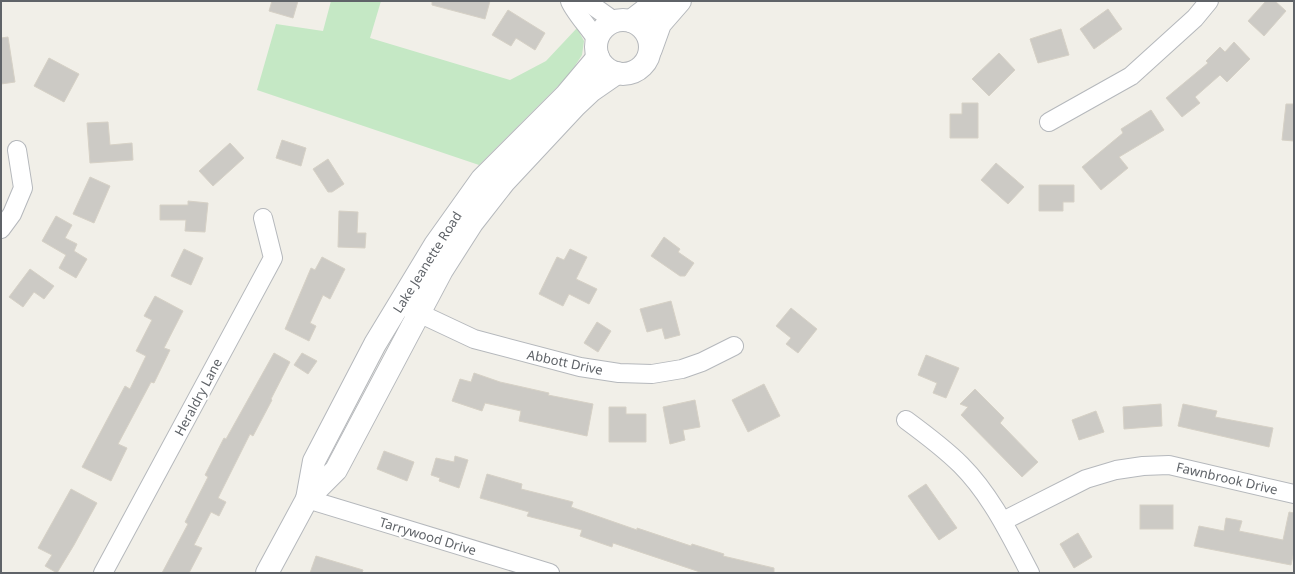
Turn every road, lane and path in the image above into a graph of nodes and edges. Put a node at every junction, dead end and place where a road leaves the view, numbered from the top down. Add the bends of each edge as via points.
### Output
1 (570, 1) edge
2 (586, 1) edge
3 (657, 1) edge
4 (680, 1) edge
5 (1208, 1) edge
6 (622, 21) junction
7 (597, 49) junction
8 (651, 49) junction
9 (617, 74) junction
10 (1049, 122) dead end
11 (17, 150) dead end
12 (263, 218) dead end
13 (1, 229) edge
14 (409, 309) junction
15 (734, 346) dead end
16 (906, 420) dead end
17 (1294, 494) edge
18 (307, 499) junction
19 (1003, 522) junction
20 (103, 573) edge
21 (267, 573) edge
22 (550, 573) edge
23 (1030, 573) edge

1 - 7 street via 589,27
2 - 6 street
3 - 6 street
4 - 8 street via 660,24
5 - 10 street via 1195,18 1131,76
6 - 7 street via 600,32
6 - 8 street via 639,25 650,40
7 - 9 street via 606,68
7 - 14 street, Lake Jeanette Road via 566,95 482,179 435,245
8 - 9 street via 643,66 635,72
9 - 14 street, Lake Jeanette Road via 591,91 575,106 504,182 472,223 443,267
11 - 13 street via 23,188 12,214
12 - 20 street, Heraldry Lane via 272,258
14 - 15 street, Abbott Drive via 474,339 580,367 619,373 652,374 682,369
14 - 18 street, Lake Jeanette Road via 336,470
16 - 19 street via 961,465 982,489
17 - 19 street, Fawnbrook Drive via 1169,465 1143,466 1116,470 1086,479
18 - 21 street, Lake Jeanette Road
18 - 22 street, Tarrywood Drive
19 - 23 street

